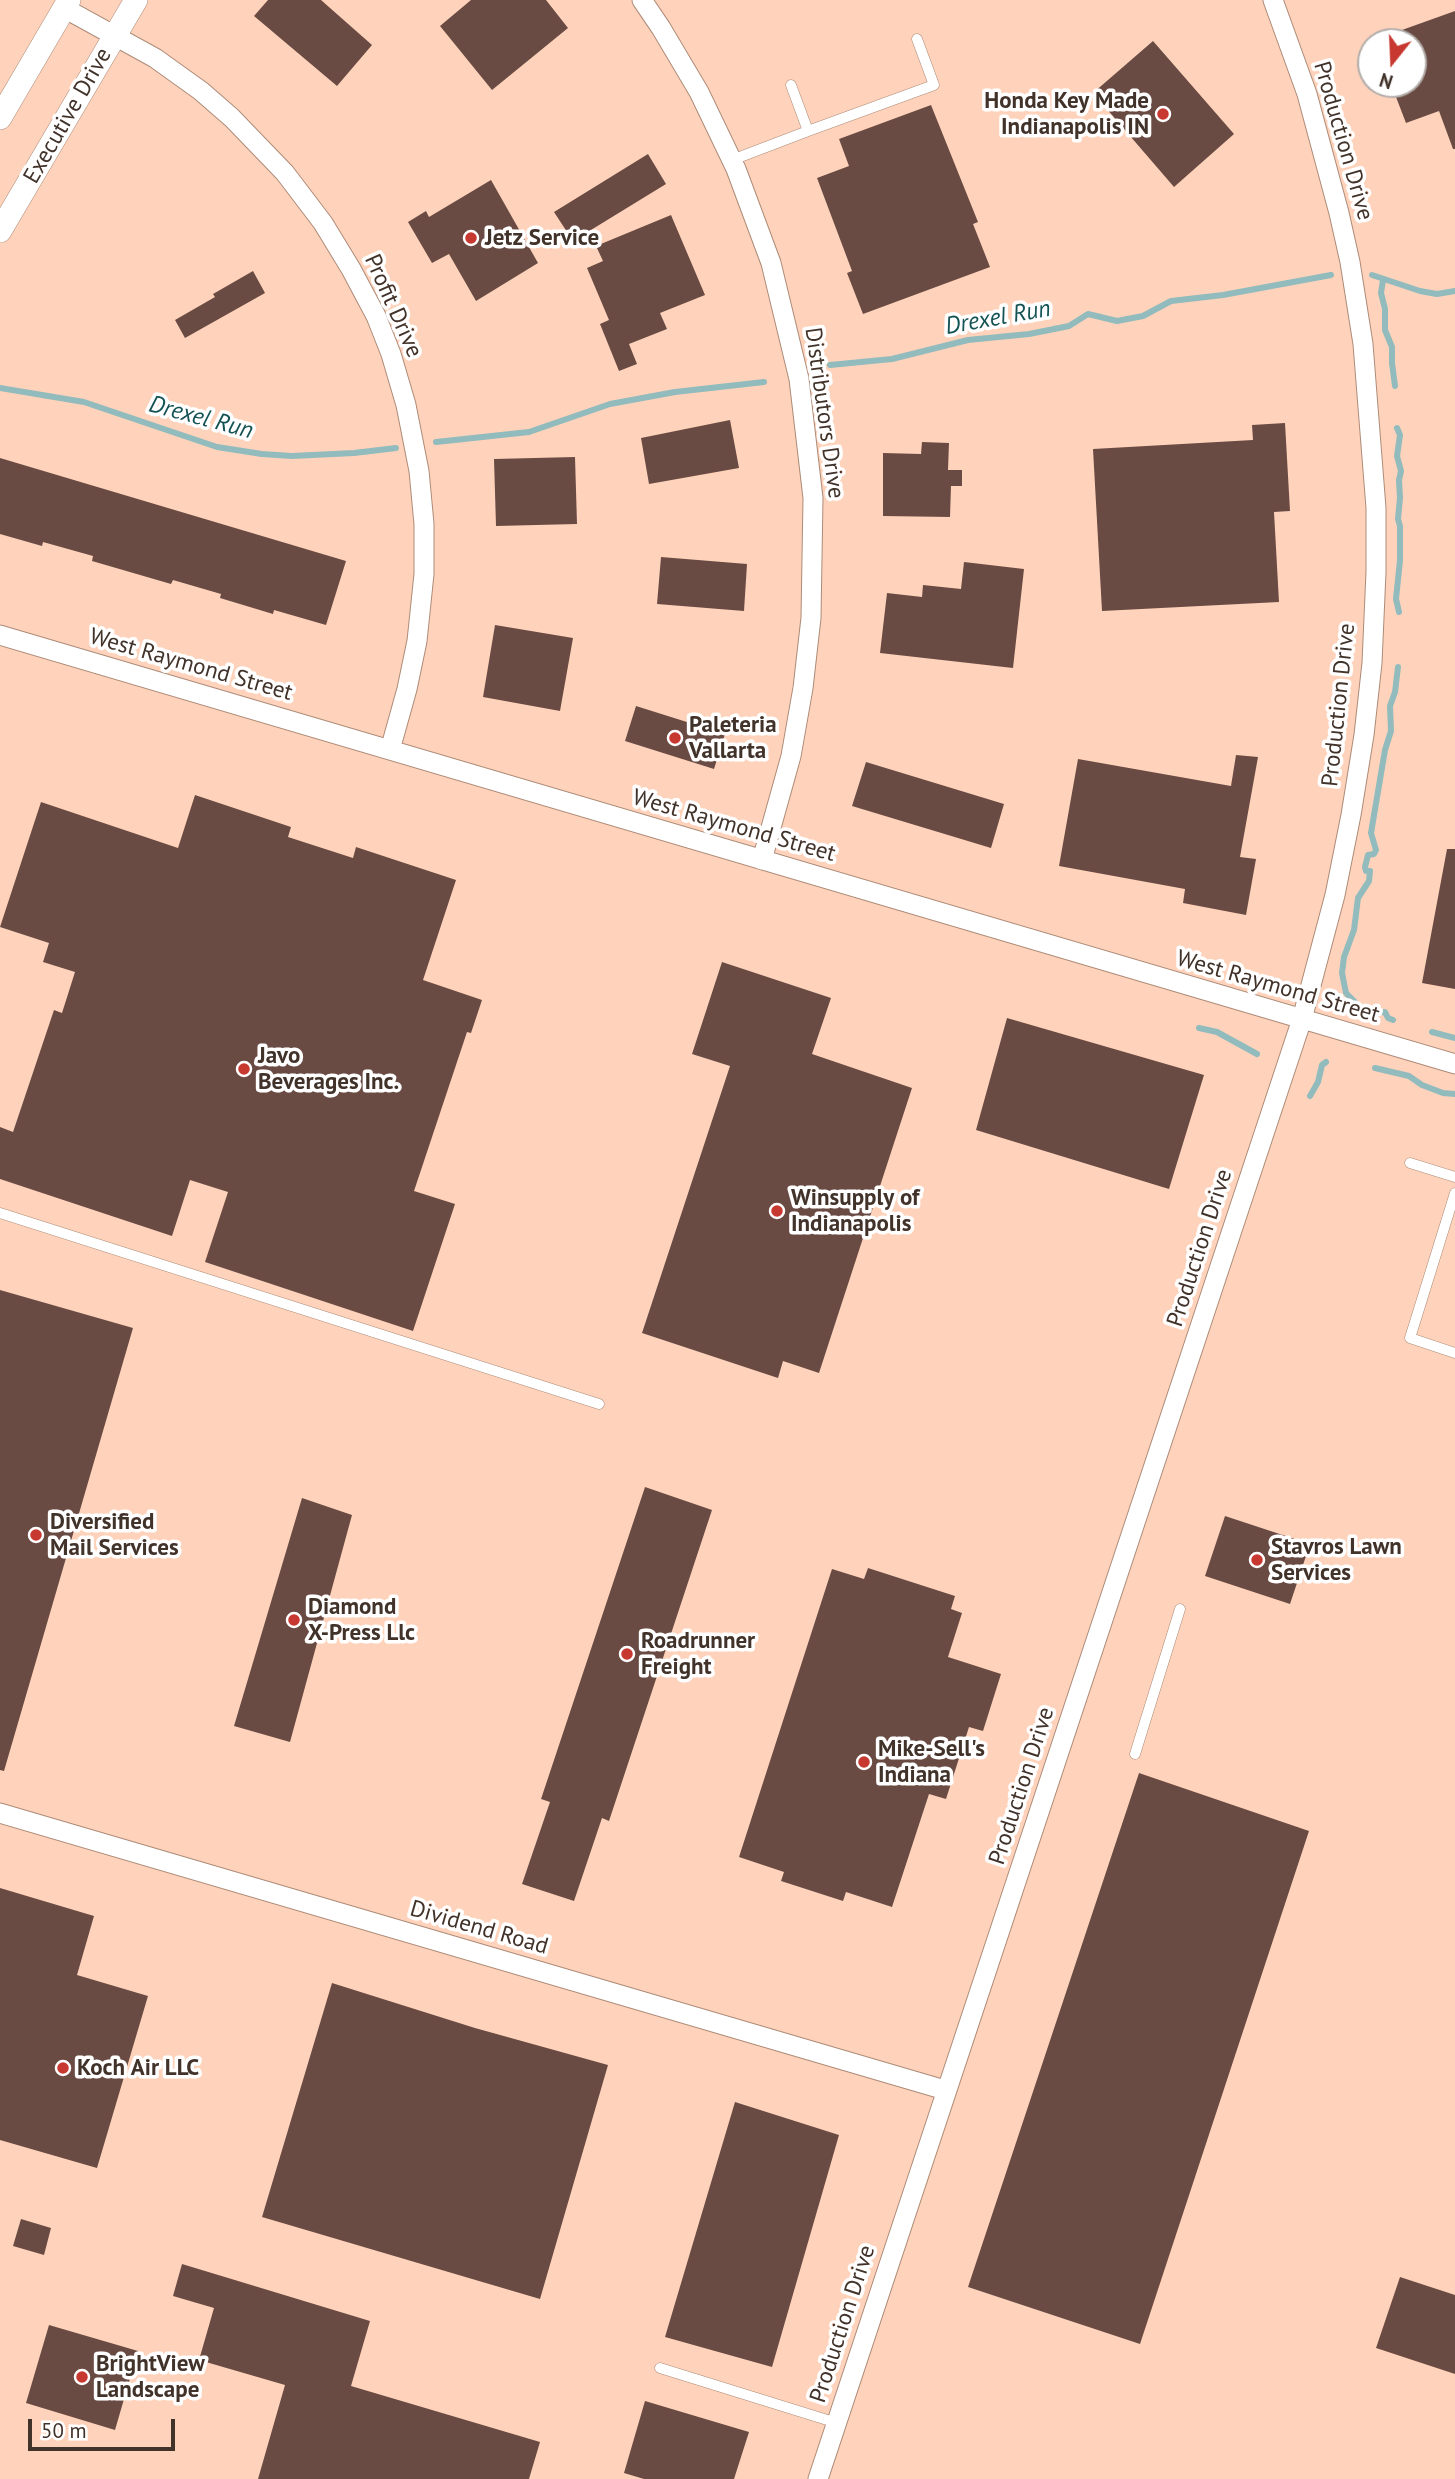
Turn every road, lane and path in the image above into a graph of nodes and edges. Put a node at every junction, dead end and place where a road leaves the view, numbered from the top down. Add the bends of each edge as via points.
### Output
1 (135, 0) edge
2 (642, 0) edge
3 (1273, 0) edge
4 (66, 4) edge
5 (115, 35) junction
6 (917, 39) dead end
7 (791, 85) dead end
8 (0, 118) edge
9 (808, 131) junction
10 (732, 160) junction
11 (0, 231) edge
12 (0, 635) edge
13 (390, 750) junction
14 (762, 860) junction
15 (1302, 1019) junction
16 (1455, 1064) edge
17 (1410, 1163) dead end
18 (1455, 1177) edge
19 (1455, 1193) edge
20 (0, 1213) edge
21 (1455, 1353) edge
22 (599, 1404) dead end
23 (1181, 1609) dead end
24 (1135, 1754) dead end
25 (0, 1813) edge
26 (945, 2090) junction
27 (660, 2368) dead end
28 (837, 2423) junction
29 (818, 2479) edge

1 - 5 street, Executive Drive
2 - 10 street, Distributors Drive via 699,92
3 - 15 street, Production Drive via 1307,94 1350,262 1363,344 1376,508 1372,663 1364,735 1335,895
4 - 5 street, Profit Drive
4 - 8 street
5 - 11 street, Executive Drive
5 - 13 street, Profit Drive via 155,58 220,107 285,173 351,269 391,354 419,471 425,560 413,663
6 - 9 lane via 934,85
7 - 9 lane
9 - 10 lane
10 - 14 street, Distributors Drive via 765,244 787,321 810,458 813,508 813,598 805,678 791,756
12 - 13 street, West Raymond Street
13 - 14 street, West Raymond Street
14 - 15 street, West Raymond Street
15 - 16 street, West Raymond Street
15 - 26 street, Production Drive
17 - 18 lane
19 - 21 lane via 1410,1338
20 - 22 lane
23 - 24 lane
25 - 26 street, Dividend Road
26 - 28 street, Production Drive
27 - 28 lane
28 - 29 street, Production Drive

